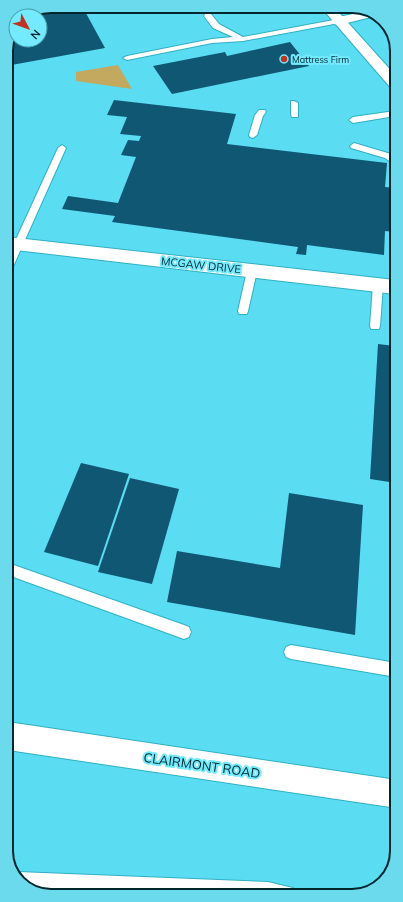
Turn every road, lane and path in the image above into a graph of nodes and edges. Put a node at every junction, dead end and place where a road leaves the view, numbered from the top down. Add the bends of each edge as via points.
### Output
1 (333, 13) edge
2 (364, 15) edge
3 (208, 16) dead end
4 (340, 21) junction
5 (243, 39) junction
6 (127, 58) dead end
7 (390, 78) edge
8 (294, 103) dead end
9 (262, 112) dead end
10 (390, 114) edge
11 (295, 115) dead end
12 (353, 120) dead end
13 (252, 135) dead end
14 (354, 146) dead end
15 (62, 148) dead end
16 (390, 158) edge
17 (13, 244) edge
18 (252, 271) junction
19 (387, 286) edge
20 (243, 311) dead end
21 (375, 326) dead end
22 (13, 571) edge
23 (184, 632) dead end
24 (291, 652) dead end
25 (390, 669) edge
26 (13, 737) edge
27 (390, 793) edge
28 (27, 880) edge
29 (243, 889) edge

1 - 4 main road
2 - 4 main road
3 - 5 lane via 216,26
4 - 5 lane
4 - 7 main road
5 - 6 lane via 212,41
8 - 11 lane
9 - 13 lane
10 - 12 lane
14 - 16 lane
15 - 17 lane
17 - 18 main road, MCGAW DRIVE
18 - 19 main road, MCGAW DRIVE
18 - 20 lane
19 - 21 lane
22 - 23 lane
24 - 25 lane
26 - 27 main road, CLAIRMONT ROAD
28 - 29 lane

